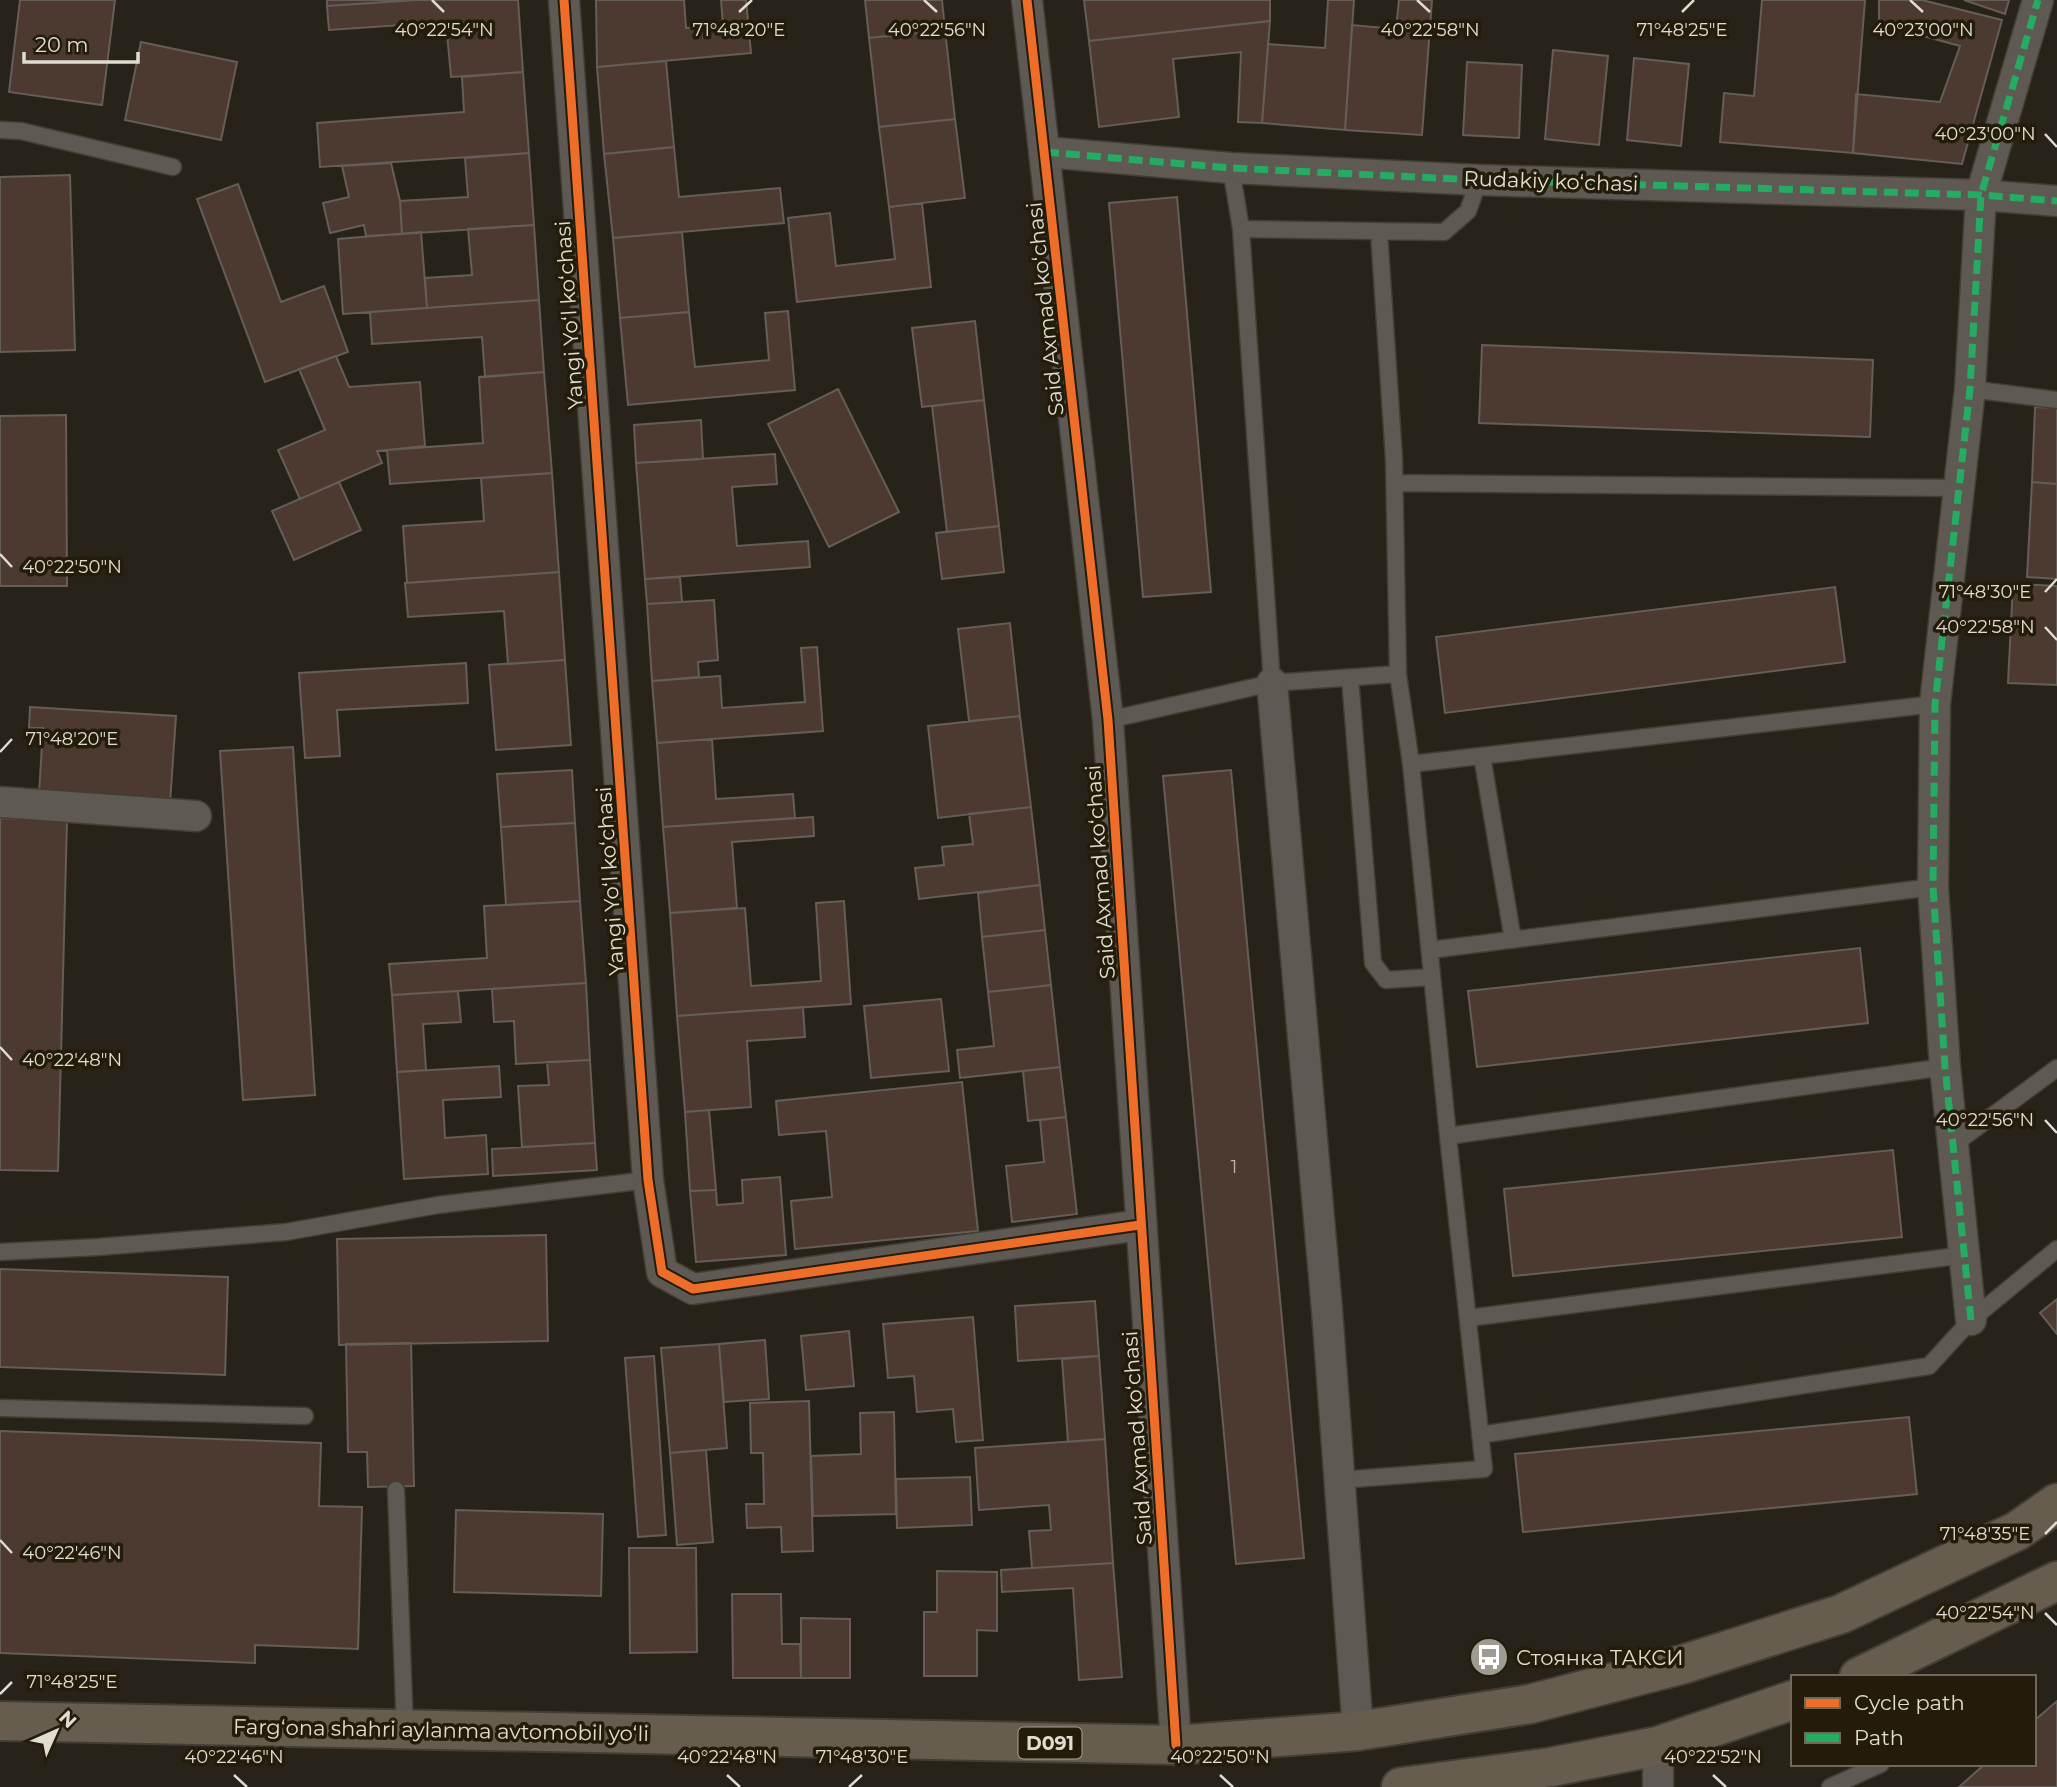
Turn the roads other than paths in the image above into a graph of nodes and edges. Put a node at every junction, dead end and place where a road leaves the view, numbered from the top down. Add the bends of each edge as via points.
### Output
1 (564, 0) edge
2 (1027, 0) edge
3 (2038, 0) edge
4 (0, 130) edge
5 (1045, 152) junction
6 (173, 167) dead end
7 (1231, 168) junction
8 (1479, 180) junction
9 (1981, 195) junction
10 (2057, 201) edge
11 (1241, 229) junction
12 (1379, 232) junction
13 (1970, 389) junction
14 (2057, 400) edge
15 (1395, 483) junction
16 (1959, 488) junction
17 (1398, 674) junction
18 (1350, 678) junction
19 (1272, 683) junction
20 (1935, 704) junction
21 (1108, 720) junction
22 (1482, 756) junction
23 (1411, 764) junction
24 (0, 802) edge
25 (196, 816) dead end
26 (1933, 887) junction
27 (1513, 940) junction
28 (1430, 950) junction
29 (1432, 976) junction
30 (1945, 1067) junction
31 (2057, 1068) edge
32 (1448, 1136) junction
33 (1953, 1145) junction
34 (649, 1180) junction
35 (1140, 1225) junction
36 (2057, 1249) edge
37 (0, 1252) edge
38 (1965, 1255) junction
39 (1468, 1318) junction
40 (1971, 1320) junction
41 (0, 1408) edge
42 (305, 1416) dead end
43 (1480, 1435) junction
44 (1340, 1480) junction
45 (396, 1490) dead end
46 (2057, 1503) edge
47 (2057, 1581) edge
48 (1863, 1675) edge
49 (1791, 1701) edge
50 (0, 1721) edge
51 (405, 1730) junction
52 (1358, 1731) junction
53 (1176, 1745) junction
54 (1658, 1746) junction
55 (1877, 1766) edge
56 (1401, 1787) edge
57 (1658, 1787) edge
58 (1830, 1787) edge

1 - 34 street, Yangi Yoʻl koʻchasi
2 - 5 street, Said Axmad koʻchasi
3 - 9 street
4 - 6 lane
5 - 7 street, Rudakiy koʻchasi
5 - 21 street, Said Axmad koʻchasi
7 - 8 street, Rudakiy koʻchasi
7 - 11 lane
8 - 9 street, Rudakiy koʻchasi
8 - 12 lane via 1468,211 1444,232
9 - 10 street, Rudakiy koʻchasi
9 - 13 street
11 - 12 lane
11 - 19 lane
12 - 15 lane
13 - 14 lane
13 - 16 street
15 - 16 lane
15 - 17 lane
16 - 20 street
17 - 18 lane
17 - 23 lane
18 - 19 lane
18 - 29 lane via 1373,963 1387,980
19 - 21 lane
19 - 44 street
20 - 22 lane
20 - 26 street
21 - 35 street, Said Axmad koʻchasi
22 - 23 lane
22 - 27 lane
23 - 28 lane
24 - 25 street
26 - 27 lane
26 - 30 street
27 - 28 lane
28 - 29 lane
29 - 32 lane
30 - 32 lane
30 - 33 street
31 - 33 lane
32 - 39 lane
33 - 38 street
34 - 35 street, Yangi Yoʻl koʻchasi via 662,1272 693,1289
34 - 37 lane via 438,1205 286,1232
35 - 53 street, Said Axmad koʻchasi
36 - 40 lane
38 - 39 lane
38 - 40 street
39 - 43 lane
40 - 43 lane via 1929,1366
41 - 42 lane
43 - 44 lane via 1484,1469
44 - 52 street
45 - 51 lane
46 - 52 highway, Fargʻona shahri aylanma avtomobil yoʻli / D091 via 2017,1531 1841,1615 1684,1664 1530,1704
47 - 48 highway
49 - 54 highway
50 - 51 highway, Fargʻona shahri aylanma avtomobil yoʻli / D091
51 - 53 highway, Fargʻona shahri aylanma avtomobil yoʻli / D091
52 - 53 highway, Fargʻona shahri aylanma avtomobil yoʻli / D091
54 - 56 highway via 1551,1768
54 - 57 street
55 - 58 lane

